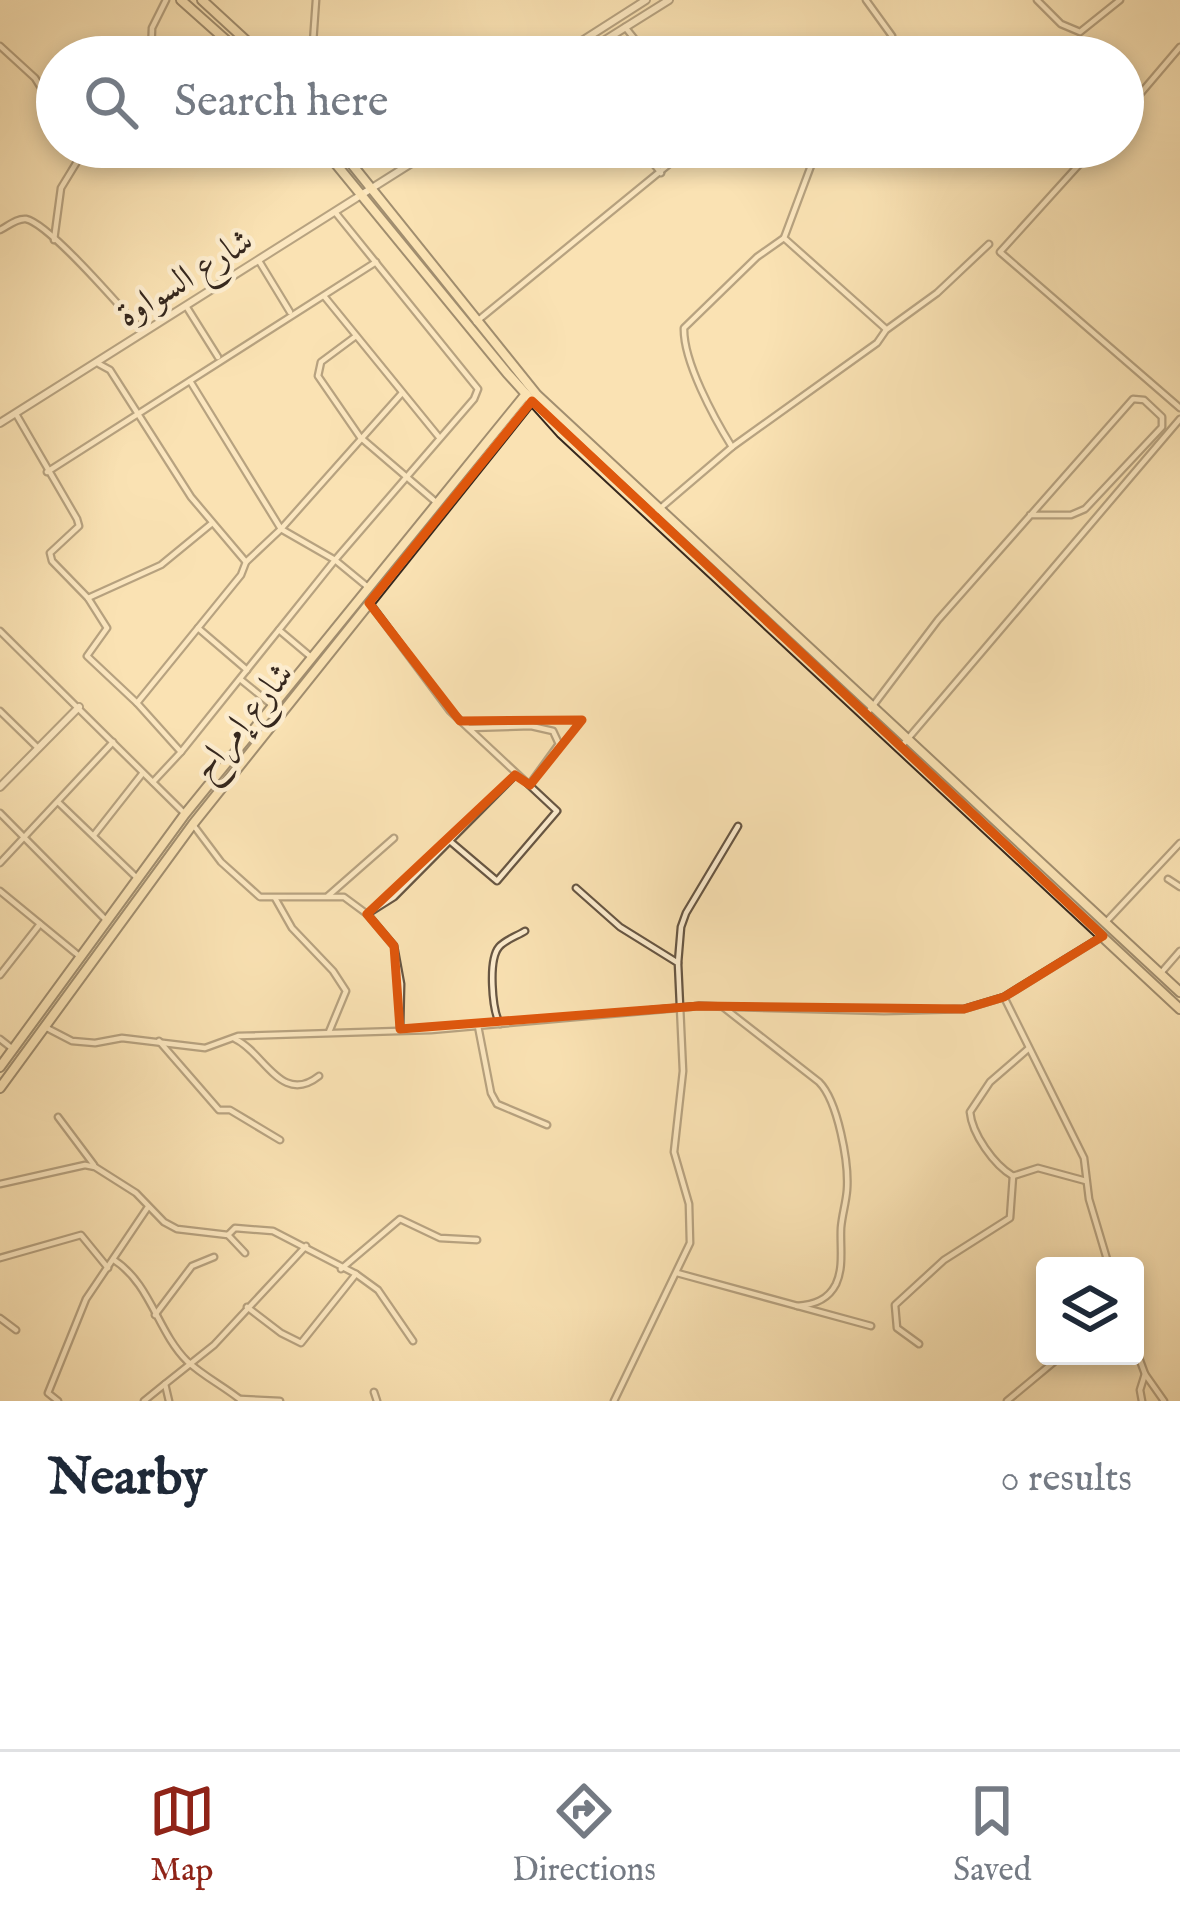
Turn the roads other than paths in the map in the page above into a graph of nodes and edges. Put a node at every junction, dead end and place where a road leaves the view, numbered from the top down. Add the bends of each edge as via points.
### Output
1 (166, 0) edge
2 (181, 0) edge
3 (202, 0) edge
4 (316, 0) edge
5 (646, 0) edge
6 (669, 0) edge
7 (866, 0) edge
8 (1037, 0) edge
9 (1120, 0) edge
10 (625, 28) junction
11 (152, 36) edge
12 (221, 36) edge
13 (241, 36) edge
14 (313, 36) edge
15 (590, 36) edge
16 (612, 36) edge
17 (632, 36) edge
18 (892, 36) edge
19 (0, 46) edge
20 (1180, 47) edge
21 (36, 81) edge
22 (1144, 89) edge
23 (72, 168) edge
24 (339, 168) edge
25 (355, 168) edge
26 (401, 168) edge
27 (404, 168) edge
28 (658, 168) edge
29 (666, 168) edge
30 (810, 168) edge
31 (1076, 168) edge
32 (661, 172) junction
33 (396, 173) junction
34 (372, 190) junction
35 (362, 196) junction
36 (335, 212) junction
37 (0, 230) edge
38 (784, 238) junction
39 (54, 239) junction
40 (989, 244) dead end
41 (259, 261) junction
42 (376, 262) junction
43 (324, 296) junction
44 (186, 306) junction
45 (292, 315) junction
46 (476, 322) junction
47 (886, 330) junction
48 (142, 332) junction
49 (356, 336) junction
50 (219, 359) junction
51 (99, 364) junction
52 (190, 381) junction
53 (401, 393) junction
54 (531, 395) junction
55 (1180, 409) edge
56 (136, 413) junction
57 (16, 414) junction
58 (1180, 419) edge
59 (0, 423) edge
60 (360, 436) junction
61 (439, 438) junction
62 (732, 447) junction
63 (47, 472) junction
64 (406, 476) junction
65 (437, 503) junction
66 (654, 514) junction
67 (1030, 515) junction
68 (211, 524) junction
69 (281, 529) junction
70 (335, 560) junction
71 (246, 562) junction
72 (369, 587) junction
73 (88, 598) junction
74 (369, 603) junction
75 (198, 628) junction
76 (279, 630) junction
77 (0, 631) edge
78 (7, 638) junction
79 (0, 644) edge
80 (312, 658) junction
81 (247, 670) junction
82 (240, 679) junction
83 (137, 703) junction
84 (272, 705) junction
85 (79, 707) junction
86 (0, 711) edge
87 (868, 712) junction
88 (469, 728) junction
89 (113, 742) junction
90 (904, 745) junction
91 (38, 748) junction
92 (182, 752) junction
93 (143, 772) junction
94 (515, 775) junction
95 (153, 782) junction
96 (530, 784) junction
97 (0, 787) edge
98 (58, 802) junction
99 (0, 813) edge
100 (185, 814) junction
101 (193, 824) junction
102 (738, 826) dead end
103 (94, 835) junction
104 (23, 838) junction
105 (394, 838) dead end
106 (452, 842) junction
107 (1180, 843) edge
108 (0, 863) edge
109 (137, 878) junction
110 (1168, 879) dead end
111 (1180, 887) edge
112 (576, 888) dead end
113 (0, 891) edge
114 (328, 896) junction
115 (275, 898) junction
116 (367, 914) junction
117 (109, 923) junction
118 (1105, 923) junction
119 (40, 924) junction
120 (525, 931) dead end
121 (1102, 936) junction
122 (1180, 951) edge
123 (0, 955) edge
124 (82, 958) junction
125 (8, 963) junction
126 (678, 963) junction
127 (1151, 967) junction
128 (1160, 974) junction
129 (0, 975) edge
130 (1143, 976) junction
131 (1180, 992) edge
132 (1004, 997) junction
133 (722, 1006) junction
134 (681, 1008) junction
135 (1180, 1010) edge
136 (500, 1024) junction
137 (478, 1026) junction
138 (45, 1027) junction
139 (400, 1029) junction
140 (329, 1032) junction
141 (230, 1037) junction
142 (0, 1039) edge
143 (160, 1042) junction
144 (1028, 1049) junction
145 (14, 1050) junction
146 (0, 1067) edge
147 (319, 1076) dead end
148 (0, 1088) edge
149 (58, 1117) dead end
150 (547, 1125) dead end
151 (280, 1140) dead end
152 (95, 1167) junction
153 (1013, 1176) junction
154 (1086, 1181) junction
155 (0, 1184) edge
156 (148, 1207) junction
157 (228, 1235) junction
158 (477, 1240) dead end
159 (306, 1246) junction
160 (245, 1253) dead end
161 (214, 1257) dead end
162 (1107, 1257) edge
163 (0, 1258) edge
164 (114, 1260) junction
165 (108, 1269) junction
166 (341, 1269) junction
167 (677, 1273) junction
168 (356, 1274) junction
169 (148, 1300) junction
170 (166, 1300) junction
171 (797, 1306) junction
172 (247, 1307) junction
173 (155, 1315) junction
174 (0, 1318) edge
175 (871, 1326) dead end
176 (16, 1330) dead end
177 (413, 1341) dead end
178 (919, 1344) dead end
179 (189, 1363) junction
180 (1050, 1365) edge
181 (1142, 1365) edge
182 (1145, 1374) junction
183 (165, 1384) junction
184 (374, 1392) dead end
185 (241, 1400) edge
186 (58, 1401) edge
187 (144, 1401) edge
188 (169, 1401) edge
189 (280, 1401) edge
190 (376, 1401) edge
191 (614, 1401) edge
192 (1007, 1401) edge
193 (1142, 1401) edge
194 (1164, 1401) edge

1 - 11 street
2 - 12 main road
3 - 13 main road
4 - 14 street
5 - 15 street
6 - 10 street
7 - 18 street
8 - 9 street via 1080,32
10 - 16 street
10 - 17 street
19 - 21 street
20 - 22 street
23 - 39 street via 61,188
24 - 35 main road
25 - 34 main road
26 - 33 street
27 - 33 street
28 - 32 street
29 - 32 street
30 - 38 street
31 - 55 street via 1000,252
32 - 46 street
33 - 34 street, شارع السواوة
34 - 35 street, شارع السواوة
34 - 46 main road
35 - 36 street, شارع السواوة
35 - 54 main road
36 - 41 street, شارع السواوة
36 - 42 street
37 - 39 street via 22,218
38 - 47 street
38 - 62 street via 684,328
39 - 48 street
40 - 47 street
41 - 44 street, شارع السواوة
41 - 45 street
42 - 43 street
42 - 61 street via 478,389
43 - 45 street
43 - 49 street
44 - 48 street, شارع السواوة
44 - 50 street
45 - 50 street
46 - 54 main road
47 - 62 street
48 - 51 street, شارع السواوة
49 - 53 street
49 - 60 street via 321,362 318,376
50 - 52 street
51 - 56 street
51 - 57 street, شارع السواوة
52 - 56 street
52 - 69 street
53 - 60 street
53 - 61 street
54 - 65 main road, شارع إمراح
54 - 66 main road
54 - 74 main road, شارع إمراح
56 - 63 street
56 - 68 street
57 - 59 street, شارع السواوة
57 - 63 street
58 - 90 street
60 - 64 street
60 - 69 street
61 - 64 street
62 - 66 street
63 - 73 street via 79,526 54,547 52,561
64 - 65 street
64 - 70 street
65 - 72 main road, شارع إمراح
66 - 87 main road
67 - 67 street via 1133,399 1162,416 1162,427 1085,508
67 - 87 street
68 - 71 street
68 - 73 street via 161,566
69 - 70 street
69 - 71 street
70 - 72 street
70 - 76 street
71 - 75 street
72 - 80 main road, شارع إمراح
73 - 83 street via 107,632 87,656
74 - 88 street
74 - 101 main road, شارع إمراح
75 - 81 street
75 - 83 street
76 - 80 street
76 - 81 street
77 - 78 street
78 - 79 street
78 - 85 street
80 - 84 main road, شارع إمراح
81 - 82 street
82 - 84 street
82 - 92 street
83 - 92 street
84 - 100 main road, شارع إمراح
85 - 89 street
85 - 91 street
86 - 91 street
87 - 90 main road
88 - 94 street
88 - 96 street via 554,731 556,753
89 - 93 street
89 - 98 street
90 - 118 main road
90 - 121 main road
91 - 97 street
92 - 95 street
93 - 95 street
93 - 103 street
94 - 96 street
94 - 106 street
95 - 100 street
96 - 106 street via 557,814 500,879
98 - 103 street
98 - 104 street
99 - 104 street
100 - 101 street
100 - 109 main road, شارع إمراح
101 - 115 street via 221,862 260,897
101 - 138 main road, شارع إمراح
102 - 126 street via 686,913
103 - 109 street
104 - 108 street
104 - 117 street
105 - 114 street
106 - 116 street
107 - 118 street
109 - 117 main road, شارع إمراح
110 - 111 street
112 - 126 street
113 - 119 street
114 - 115 street
114 - 116 street via 344,896
115 - 140 street via 346,991
116 - 139 street via 394,946
117 - 124 main road, شارع إمراح
118 - 127 main road
119 - 124 street
119 - 125 street
120 - 136 street via 495,955
121 - 130 main road
121 - 132 street
122 - 128 street
123 - 125 street
124 - 145 main road, شارع إمراح
125 - 129 street
126 - 134 street
127 - 128 main road
127 - 130 main road
128 - 131 main road
130 - 135 main road
132 - 133 street via 964,1009
132 - 144 street
133 - 134 street
133 - 171 street via 826,1089 836,1113 847,1190 840,1269 823,1300
134 - 136 street
134 - 167 street via 674,1152 689,1243
136 - 137 street
137 - 139 street
137 - 150 street via 494,1100
138 - 143 street via 94,1043
138 - 148 main road, شارع إمراح
139 - 140 street
140 - 141 street
141 - 143 street via 205,1048
141 - 147 street via 277,1079 303,1084
142 - 145 street
143 - 151 street via 219,1109
144 - 153 street via 970,1112 975,1132
144 - 154 street via 1072,1128
145 - 146 main road, شارع إمراح
149 - 152 street
152 - 155 street
152 - 156 street
153 - 154 street via 1038,1168
153 - 178 street via 1010,1218 944,1260 893,1308 901,1333
154 - 162 street
156 - 157 street via 177,1229
156 - 164 street
157 - 159 street via 262,1227
157 - 160 street
158 - 166 street via 440,1238 400,1219
159 - 166 street
159 - 172 street
161 - 170 street via 192,1266
163 - 165 street via 80,1235
164 - 165 street
164 - 169 street
165 - 186 street via 86,1299 48,1393
166 - 168 street
167 - 171 street
167 - 191 street
168 - 172 street via 301,1343
168 - 177 street via 378,1290
169 - 170 street
169 - 173 street
170 - 173 street
171 - 175 street
172 - 179 street
173 - 179 street
174 - 176 street
179 - 183 street
179 - 185 street
180 - 192 street
181 - 182 street
182 - 193 street
182 - 194 street
183 - 187 street
183 - 188 street
184 - 190 street
185 - 189 street

